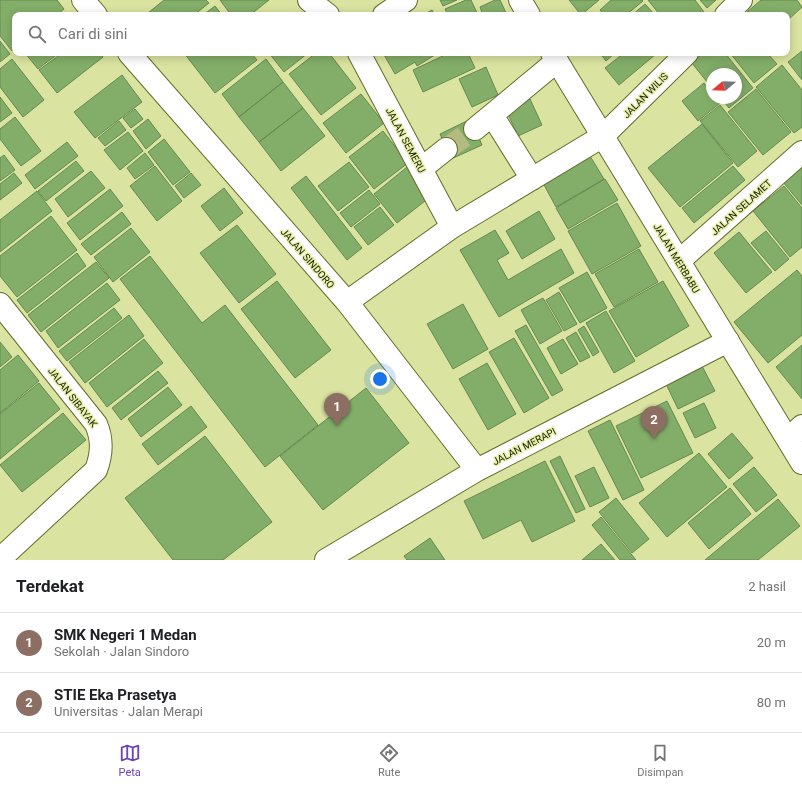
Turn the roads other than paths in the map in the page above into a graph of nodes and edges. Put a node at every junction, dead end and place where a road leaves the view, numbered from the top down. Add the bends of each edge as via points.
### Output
1 (83, 0) edge
2 (309, 0) edge
3 (406, 0) edge
4 (520, 0) edge
5 (741, 0) edge
6 (93, 12) edge
7 (324, 12) edge
8 (388, 12) edge
9 (527, 12) edge
10 (729, 12) edge
11 (132, 56) edge
12 (361, 56) edge
13 (684, 56) edge
14 (555, 57) edge
15 (492, 114) junction
16 (475, 129) tunnel mouth
17 (603, 136) junction
18 (446, 149) tunnel mouth
19 (802, 152) edge
20 (421, 169) junction
21 (532, 179) junction
22 (452, 227) junction
23 (679, 262) junction
24 (347, 302) junction
25 (0, 304) edge
26 (728, 341) junction
27 (795, 433) edge
28 (802, 463) edge
29 (477, 470) junction
30 (0, 559) edge
31 (326, 560) edge

1 - 6 street
2 - 7 street
3 - 8 street
4 - 9 street
5 - 10 street
11 - 24 street, JALAN SINDORO
12 - 20 street, JALAN SEMERU
13 - 17 street, JALAN WILIS
14 - 15 street
14 - 17 street, JALAN MERBABU
15 - 16 street
15 - 21 street
17 - 21 street, JALAN WILIS
17 - 23 street, JALAN MERBABU
18 - 20 street
19 - 23 street, JALAN SELAMET
20 - 22 street, JALAN SEMERU
21 - 22 street, JALAN WILIS
22 - 24 street, JALAN WILIS
23 - 26 street, JALAN MERBABU
24 - 29 street, JALAN SINDORO
25 - 30 street, JALAN SIBAYAK via 96,424 101,434 102,449 96,470
26 - 27 street, JALAN MERBABU
26 - 29 street, JALAN MERAPI
27 - 28 street, JALAN MERBABU
29 - 31 street, JALAN MERAPI

